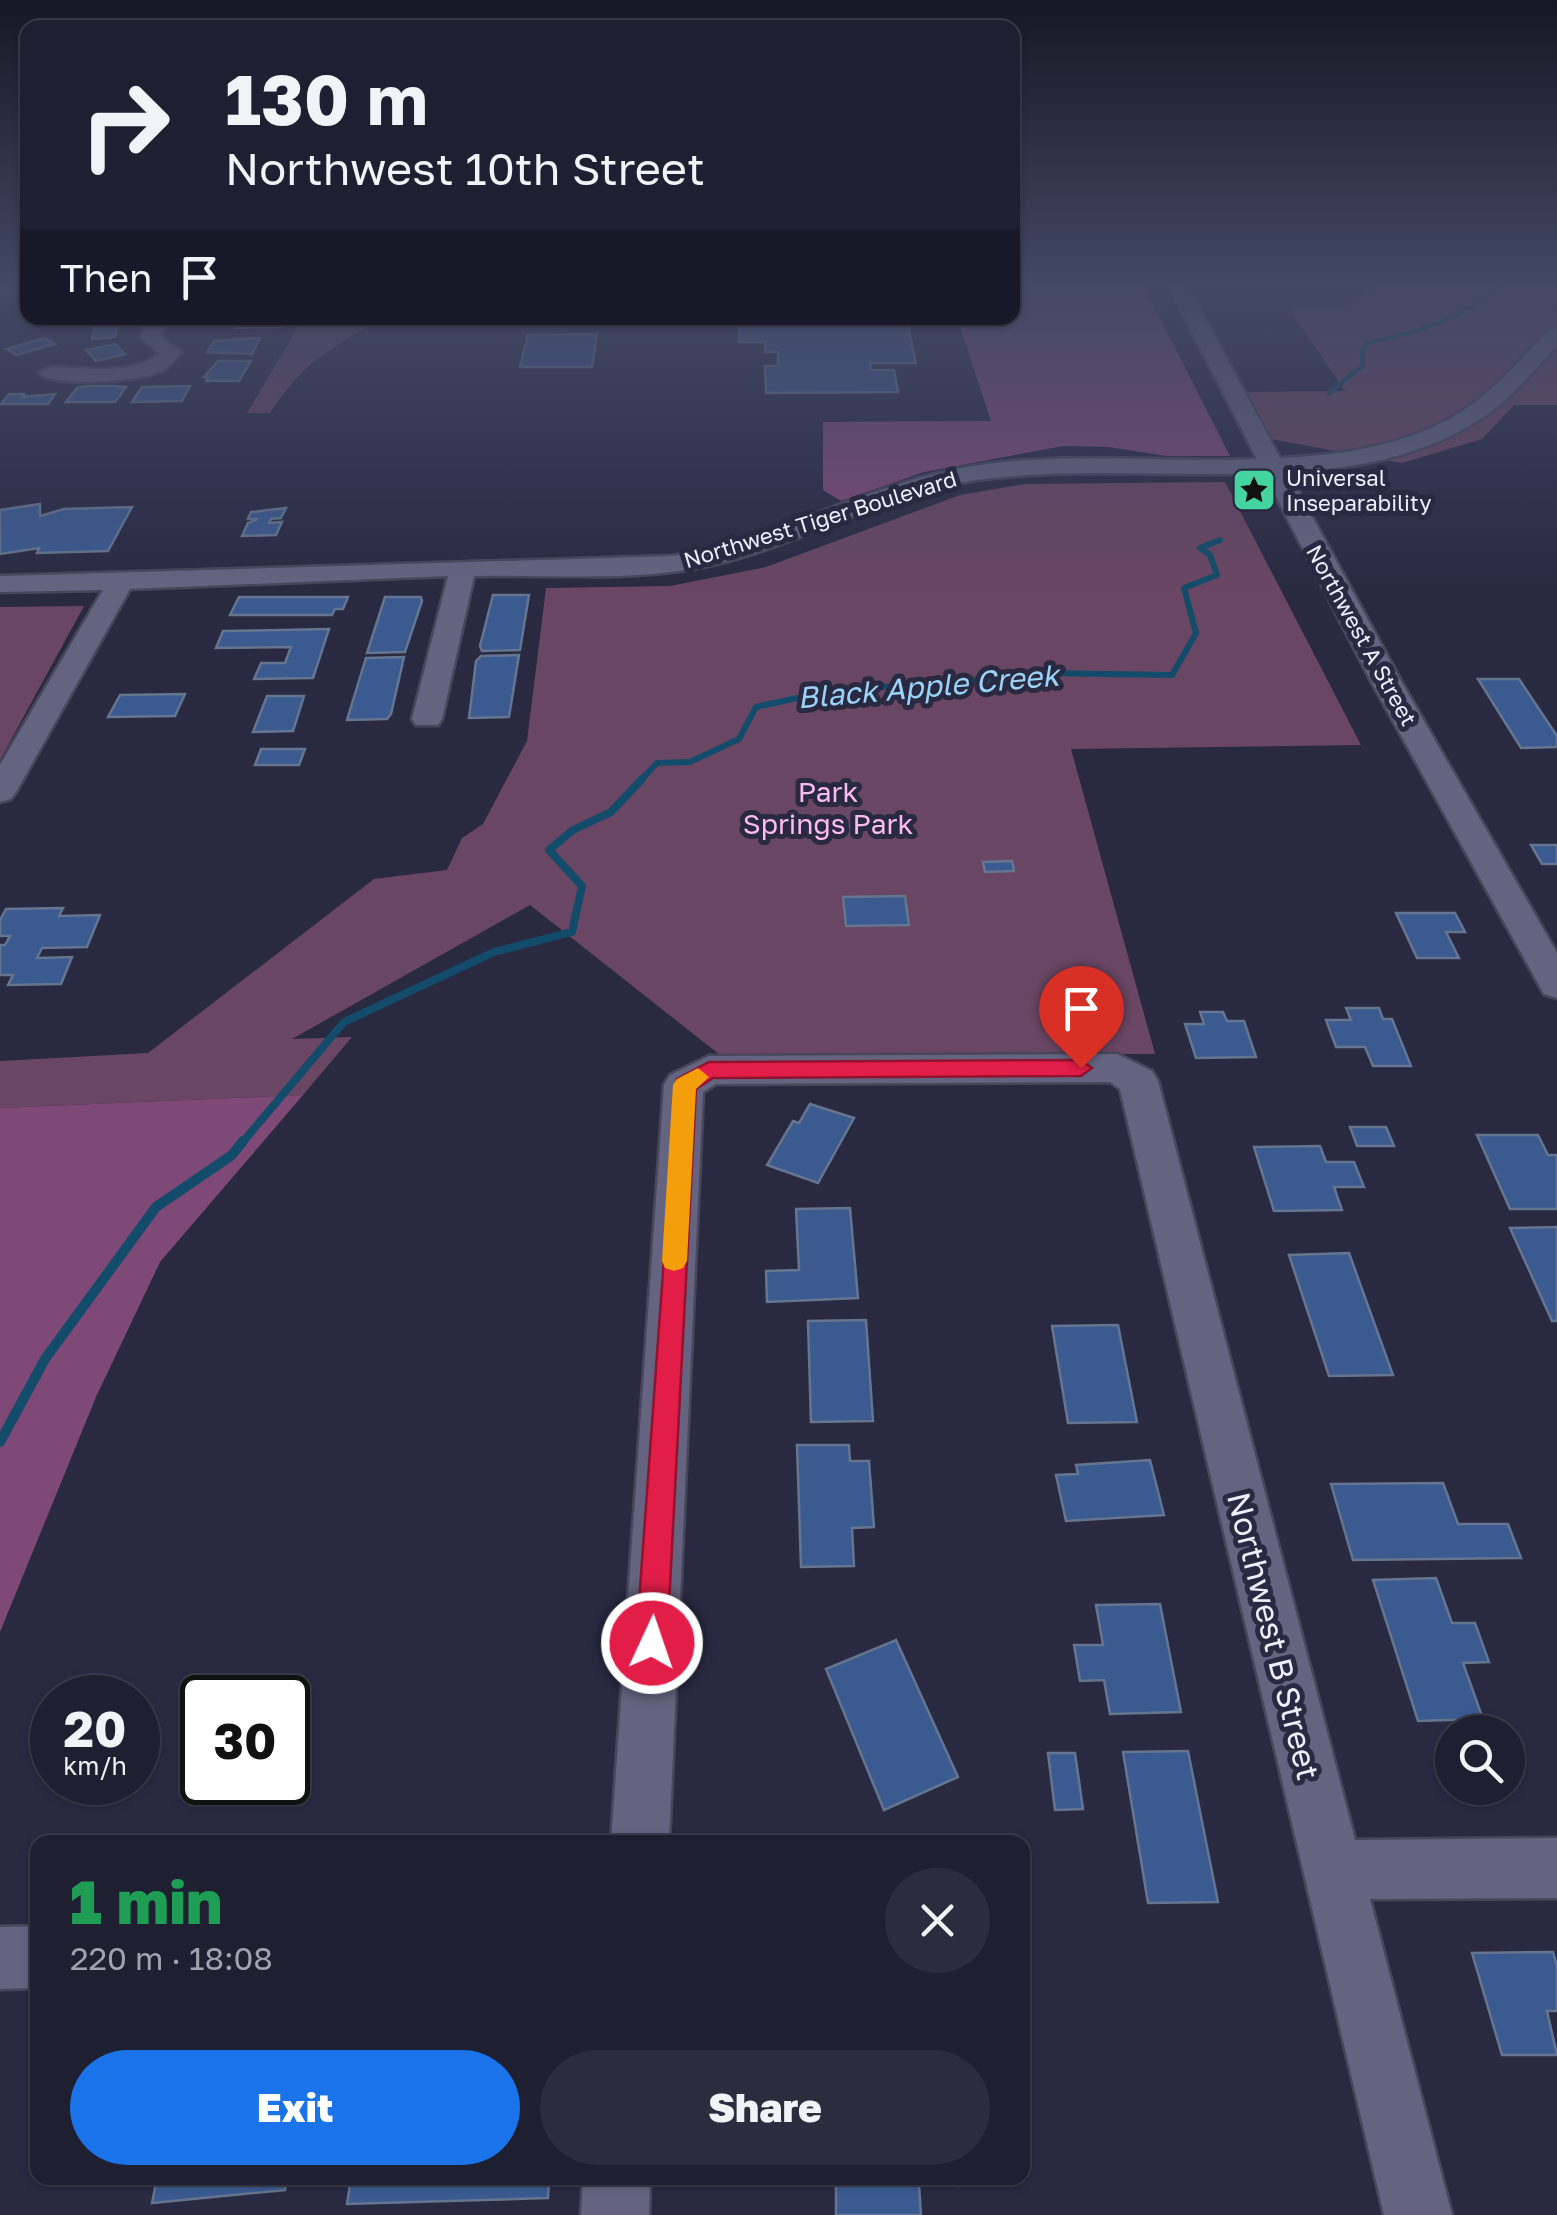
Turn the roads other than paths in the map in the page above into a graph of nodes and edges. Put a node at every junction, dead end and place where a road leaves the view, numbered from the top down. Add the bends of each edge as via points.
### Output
1 (1229, 384) edge
2 (1508, 384) edge
3 (1272, 465) junction
4 (463, 568) junction
5 (120, 582) junction
6 (0, 584) edge
7 (427, 719) dead end
8 (0, 792) edge
9 (1557, 985) edge
10 (640, 1835) edge
11 (1557, 1868) edge
12 (1332, 1870) junction
13 (0, 1958) edge
14 (30, 1958) edge
15 (617, 2185) edge
16 (615, 2215) edge
17 (1418, 2215) edge

1 - 3 street, Northwest A Street
2 - 3 street, Northwest Tiger Boulevard via 1440,433 1375,452
3 - 4 street, Northwest Tiger Boulevard via 979,472 673,564
3 - 9 street, Northwest A Street
4 - 5 street, Northwest Tiger Boulevard
4 - 7 street
5 - 6 street, Northwest Tiger Boulevard
5 - 8 street
10 - 12 street, Northwest B Street via 684,1085 709,1070 1117,1068 1138,1082
11 - 12 street
12 - 17 street, Northwest B Street
13 - 14 street
15 - 16 street

